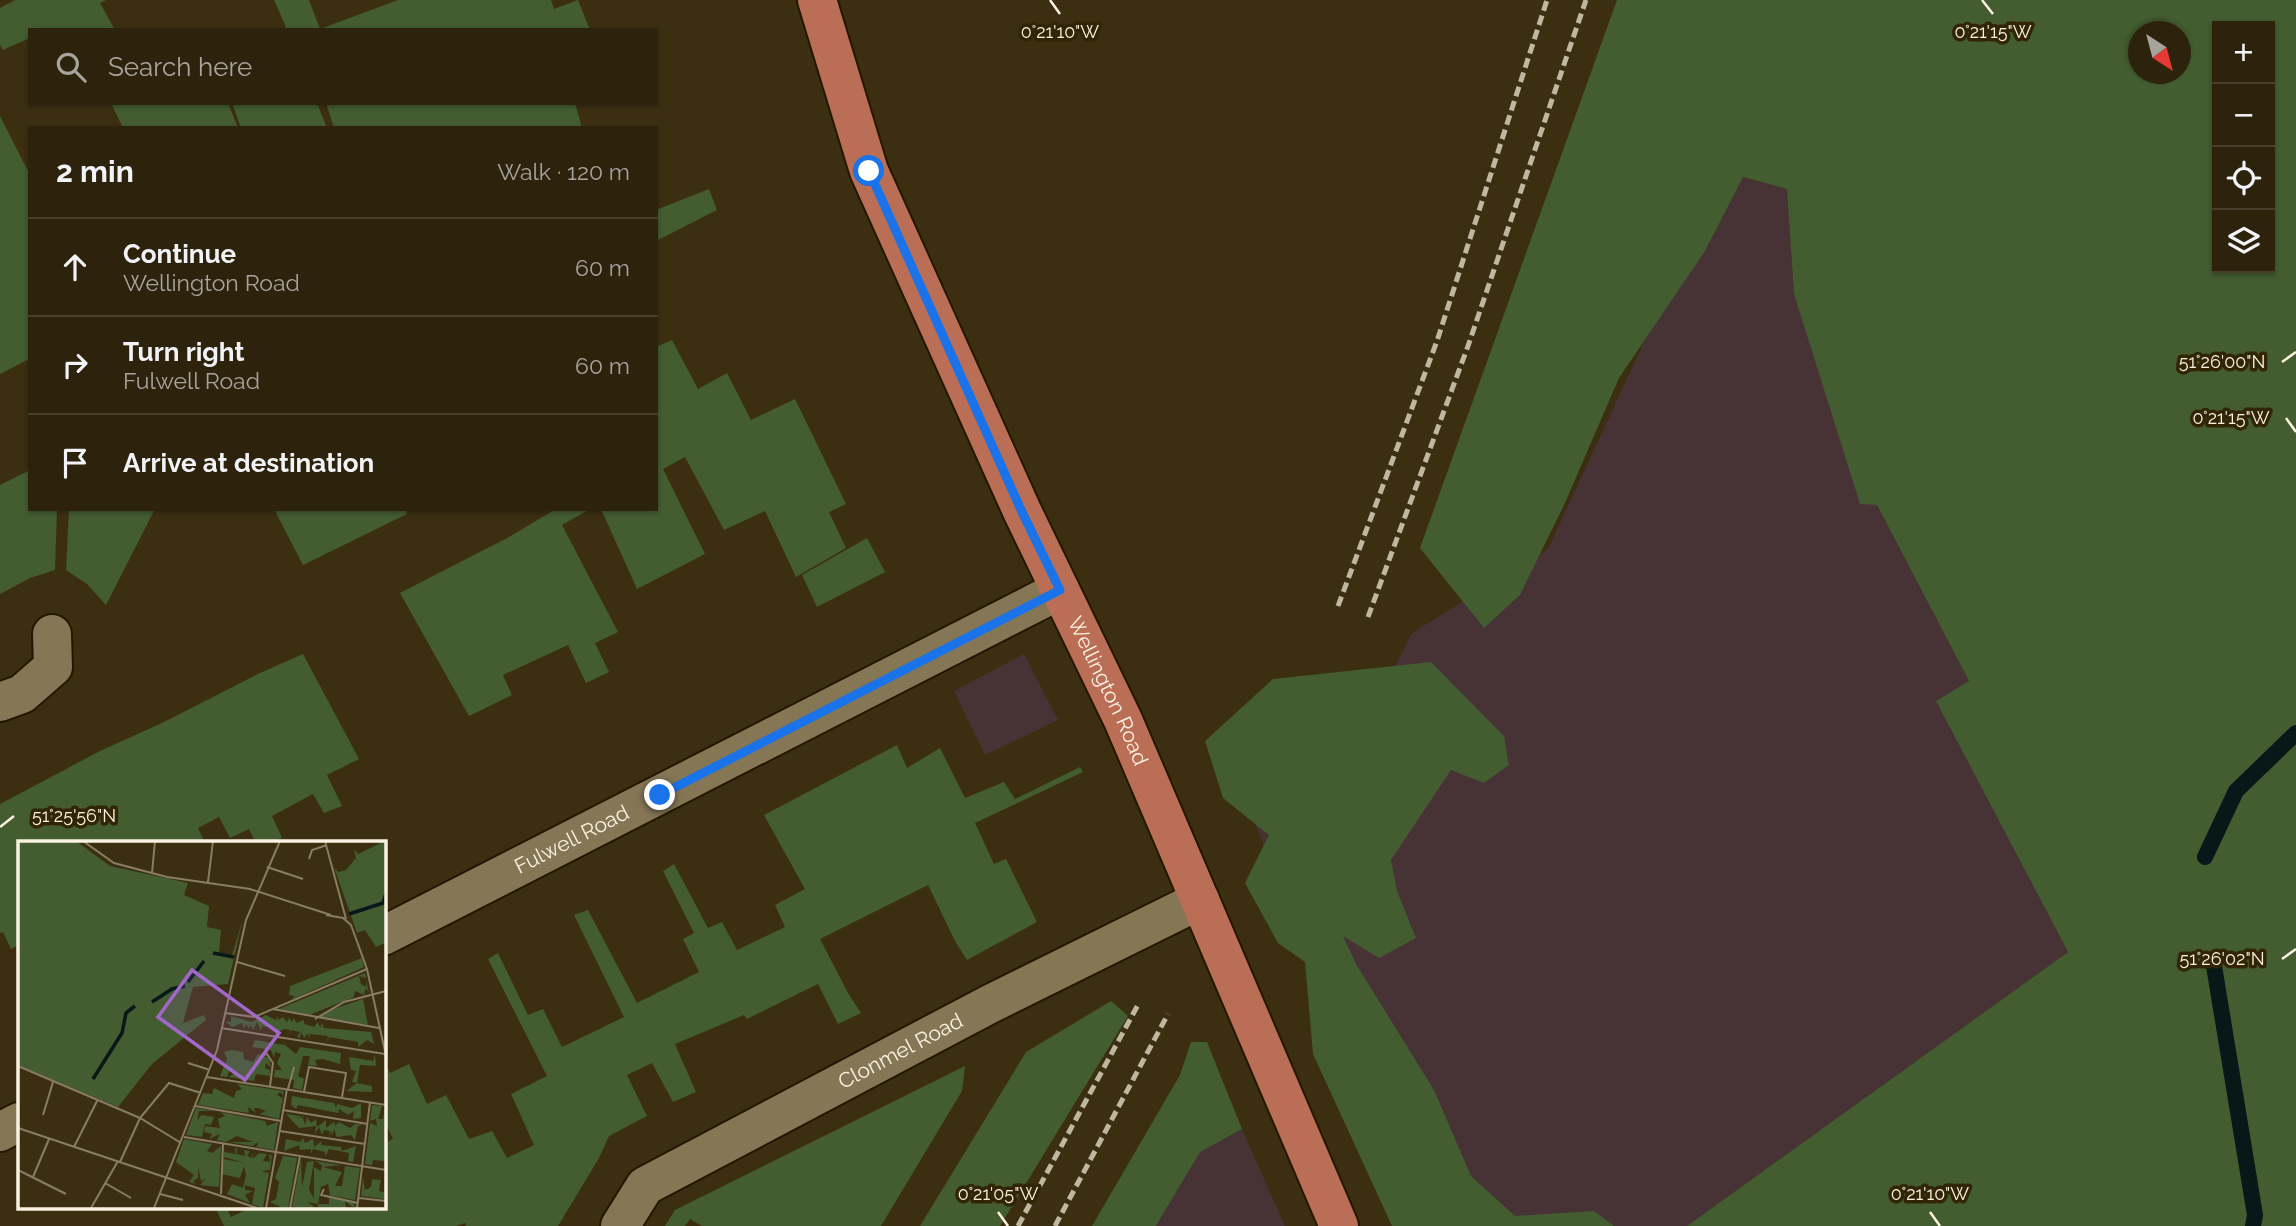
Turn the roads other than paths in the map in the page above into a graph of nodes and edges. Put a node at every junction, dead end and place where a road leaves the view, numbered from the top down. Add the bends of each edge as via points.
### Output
1 (817, 0) edge
2 (1060, 590) junction
3 (52, 634) dead end
4 (0, 702) edge
5 (1200, 900) junction
6 (385, 935) edge
7 (18, 1123) edge
8 (0, 1132) edge
9 (620, 1226) edge
10 (1339, 1226) edge

1 - 2 main road, Wellington Road via 869,171
2 - 5 main road, Wellington Road via 1123,720
2 - 6 street, Fulwell Road
3 - 4 street via 53,667 22,694
5 - 9 street, Clonmel Road via 990,1004 645,1186
5 - 10 main road, Wellington Road
7 - 8 street

